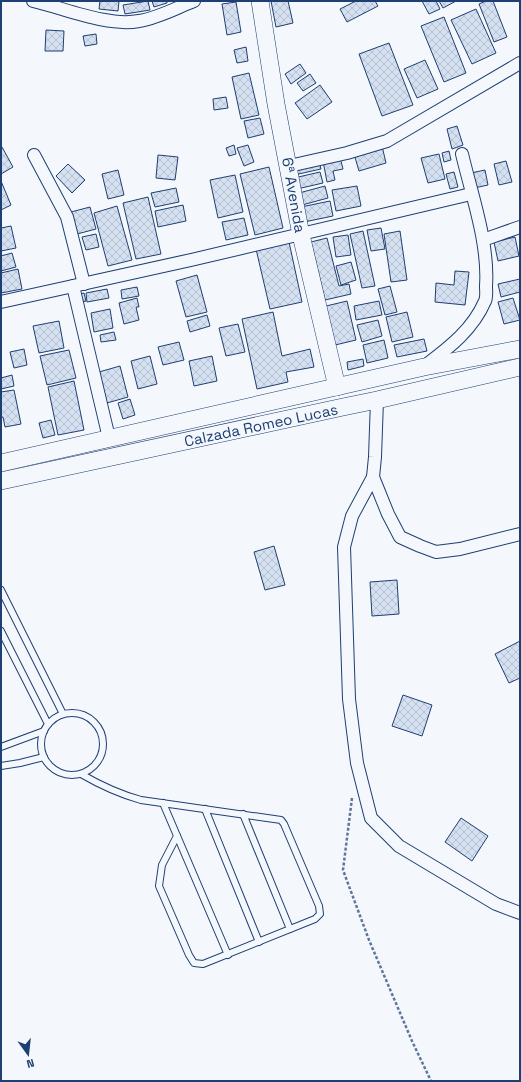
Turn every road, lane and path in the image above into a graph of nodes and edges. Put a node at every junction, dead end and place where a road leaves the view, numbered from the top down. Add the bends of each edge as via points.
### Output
1 (34, 1) edge
2 (194, 1) edge
3 (260, 1) edge
4 (62, 5) edge
5 (520, 64) edge
6 (462, 154) dead end
7 (34, 155) dead end
8 (289, 166) junction
9 (471, 194) junction
10 (520, 227) edge
11 (301, 235) junction
12 (483, 240) junction
13 (78, 285) junction
14 (1, 302) edge
15 (520, 349) edge
16 (520, 367) edge
17 (424, 368) junction
18 (337, 387) junction
19 (377, 400) junction
20 (109, 438) junction
21 (1, 463) edge
22 (373, 476) junction
23 (1, 481) edge
24 (520, 534) edge
25 (1, 590) edge
26 (1, 631) edge
27 (63, 714) junction
28 (48, 724) junction
29 (44, 731) junction
30 (1, 747) edge
31 (44, 757) junction
32 (1, 766) edge
33 (81, 774) junction
34 (353, 794) dead end
35 (162, 803) junction
36 (205, 809) junction
37 (244, 814) junction
38 (177, 836) junction
39 (520, 913) edge
40 (290, 930) junction
41 (258, 942) junction
42 (228, 954) junction
43 (431, 1081) edge

1 - 4 street
2 - 4 street via 138,21 112,21
3 - 8 street, 6ª Avenida via 276,104
5 - 8 street via 387,141
6 - 9 street
7 - 13 street via 67,217
8 - 11 street, 6ª Avenida
9 - 11 street
9 - 12 street
10 - 12 street
11 - 13 street
11 - 18 street, 6ª Avenida
12 - 17 street via 487,271 486,299 475,320 459,340
13 - 14 street
13 - 20 street
15 - 17 street, Calzada Romeo Lucas
16 - 19 street, Calzada Romeo Lucas
17 - 18 street, Calzada Romeo Lucas
18 - 20 street, Calzada Romeo Lucas
19 - 22 street
19 - 23 street, Calzada Romeo Lucas
20 - 21 street, Calzada Romeo Lucas
22 - 24 street via 400,537 420,546 436,552 460,549
22 - 39 street via 352,516 344,547 350,699 357,763 371,818 398,846 496,904
25 - 27 lane
26 - 28 lane
27 - 28 lane
27 - 33 lane via 81,714 89,718 102,735 103,748 100,757 96,764
28 - 29 lane
29 - 30 lane
29 - 31 lane via 41,744
31 - 32 lane
31 - 33 lane via 55,770 63,774
33 - 35 lane via 121,795
34 - 43 path via 343,870 369,940
35 - 36 lane
35 - 38 lane
36 - 37 lane
36 - 41 lane
37 - 40 lane
37 - 40 lane via 281,820 319,906 320,914 315,919
38 - 42 lane
38 - 42 lane via 162,865 159,886 186,949 194,963 203,964
40 - 41 lane
41 - 42 lane

